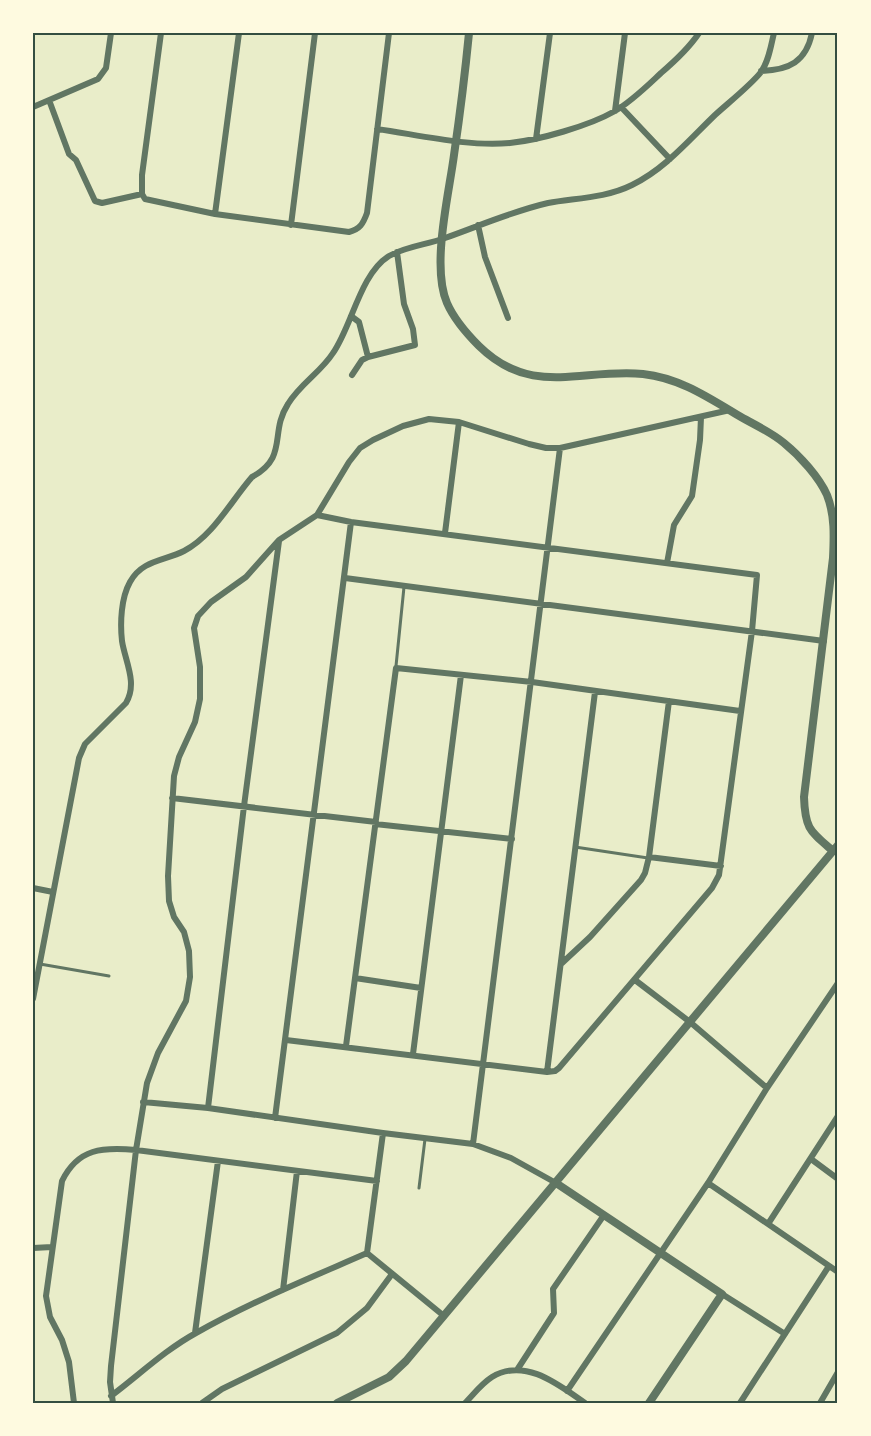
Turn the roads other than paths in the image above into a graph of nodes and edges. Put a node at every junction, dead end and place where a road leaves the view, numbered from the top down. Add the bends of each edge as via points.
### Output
1 (111, 33) edge
2 (161, 33) edge
3 (239, 33) edge
4 (315, 33) edge
5 (388, 33) edge
6 (470, 33) edge
7 (550, 33) edge
8 (625, 33) edge
9 (699, 33) edge
10 (774, 33) edge
11 (812, 33) edge
12 (761, 71) junction
13 (49, 100) junction
14 (33, 106) edge
15 (618, 109) junction
16 (377, 129) junction
17 (536, 138) junction
18 (456, 140) junction
19 (670, 159) junction
20 (142, 194) junction
21 (215, 214) junction
22 (291, 225) junction
23 (478, 225) junction
24 (443, 239) junction
25 (397, 252) junction
26 (351, 316) junction
27 (508, 318) dead end
28 (368, 357) junction
29 (351, 375) dead end
30 (730, 410) junction
31 (701, 417) junction
32 (459, 422) junction
33 (560, 448) junction
34 (317, 515) junction
35 (351, 522) junction
36 (446, 533) junction
37 (279, 540) junction
38 (548, 548) junction
39 (667, 563) junction
40 (345, 578) junction
41 (404, 585) junction
42 (542, 603) junction
43 (752, 631) junction
44 (824, 641) junction
45 (396, 668) junction
46 (461, 675) junction
47 (532, 682) junction
48 (595, 692) junction
49 (669, 701) junction
50 (740, 711) junction
51 (172, 798) junction
52 (244, 806) junction
53 (313, 814) junction
54 (375, 823) junction
55 (441, 831) junction
56 (512, 839) junction
57 (576, 848) junction
58 (837, 850) edge
59 (649, 858) junction
60 (721, 866) junction
61 (33, 888) edge
62 (53, 892) junction
63 (40, 964) junction
64 (561, 964) junction
65 (109, 976) dead end
66 (355, 978) junction
67 (635, 980) junction
68 (838, 983) edge
69 (421, 988) junction
70 (33, 999) edge
71 (690, 1022) junction
72 (286, 1040) junction
73 (346, 1046) junction
74 (413, 1054) junction
75 (483, 1064) junction
76 (547, 1072) junction
77 (767, 1088) junction
78 (143, 1102) junction
79 (208, 1108) junction
80 (838, 1116) edge
81 (275, 1118) junction
82 (383, 1133) junction
83 (425, 1138) junction
84 (473, 1144) junction
85 (136, 1150) junction
86 (811, 1159) junction
87 (218, 1161) junction
88 (297, 1171) junction
89 (838, 1179) edge
90 (376, 1181) junction
91 (556, 1183) junction
92 (708, 1183) junction
93 (419, 1188) dead end
94 (604, 1215) junction
95 (768, 1224) junction
96 (52, 1247) junction
97 (33, 1248) edge
98 (661, 1252) junction
99 (367, 1253) junction
100 (829, 1266) junction
101 (838, 1272) edge
102 (392, 1274) junction
103 (284, 1290) junction
104 (722, 1294) junction
105 (444, 1316) junction
106 (195, 1333) junction
107 (784, 1334) junction
108 (517, 1370) junction
109 (838, 1372) edge
110 (567, 1390) junction
111 (112, 1400) edge
112 (74, 1403) edge
113 (202, 1403) edge
114 (337, 1403) edge
115 (465, 1403) edge
116 (585, 1403) edge
117 (649, 1403) edge
118 (740, 1403) edge
119 (820, 1403) edge

1 - 13 street via 102,74
2 - 20 street
3 - 21 street
4 - 22 street
5 - 16 street
6 - 18 street
7 - 17 street
8 - 15 street
9 - 15 street via 668,68
10 - 12 street
11 - 12 street via 800,59 783,69
12 - 19 street
13 - 14 street
13 - 20 street via 69,154 76,160 95,201 102,203
15 - 17 street via 585,124
15 - 19 street
16 - 18 street
16 - 22 street via 367,213 358,230
17 - 18 street via 509,143
18 - 24 street
19 - 23 street via 649,175 613,192 539,205
20 - 21 street via 157,203
21 - 22 street
23 - 24 street
23 - 27 street via 489,272
24 - 25 street
24 - 30 street via 440,274 447,303 467,334 499,363 540,377 643,374 695,389
25 - 26 street via 377,267
25 - 28 street via 404,304 415,345
26 - 28 street via 359,322
26 - 62 street via 333,353 288,403 267,467 252,477 200,539 185,550 143,566 130,582 124,603 122,642 130,695 81,750
28 - 29 street
30 - 31 street
30 - 44 street via 784,442 827,496 834,541
31 - 33 street
31 - 39 street via 692,496 674,525
32 - 33 street via 529,444
32 - 34 street via 416,422 366,444
32 - 36 street
33 - 38 street
34 - 35 street
34 - 37 street
35 - 36 street
35 - 40 street
36 - 38 street
37 - 51 street via 246,578 211,602 195,621 200,699 195,722 176,766
37 - 52 street
38 - 39 street
38 - 42 street
39 - 43 street via 757,575
40 - 41 street
40 - 53 street
41 - 42 street
41 - 45 lane
42 - 43 street
42 - 47 street
43 - 44 street
43 - 50 street
44 - 58 street via 804,797 807,824
45 - 46 street
45 - 54 street
46 - 47 street
46 - 55 street
47 - 48 street
47 - 56 street
48 - 49 street
48 - 57 street
49 - 50 street
49 - 59 street
50 - 60 street
51 - 52 street
51 - 78 street via 169,901 184,932 190,977 186,1001 158,1053
52 - 53 street
52 - 79 street
53 - 54 street
53 - 72 street
54 - 55 street
54 - 66 street
55 - 56 street
55 - 69 street
56 - 75 street
57 - 59 lane
57 - 64 street
58 - 71 street
59 - 60 street
59 - 64 street via 641,880 590,938
60 - 67 street via 716,882
61 - 62 street
62 - 63 street
63 - 65 lane
63 - 70 street
64 - 76 street
66 - 69 street
66 - 73 street
67 - 71 street
67 - 76 street via 559,1068
68 - 77 street
69 - 74 street
71 - 77 street
71 - 91 street
72 - 73 street
72 - 81 street
73 - 74 street
74 - 75 street
75 - 76 street
75 - 84 street
77 - 92 street
78 - 79 street
78 - 85 street
79 - 81 street
80 - 86 street
81 - 82 street
82 - 83 street
82 - 90 street
83 - 84 street
83 - 93 lane
84 - 91 street
85 - 87 street
85 - 96 street via 96,1151 67,1171 59,1194
85 - 111 street via 111,1366
86 - 89 street
86 - 95 street
87 - 88 street
87 - 106 street
88 - 90 street
88 - 103 street
90 - 99 street
91 - 94 street
91 - 105 street
92 - 95 street
92 - 98 street
94 - 98 street
94 - 108 street via 554,1289 554,1313
95 - 100 street
96 - 97 street
96 - 112 street via 47,1304 69,1362
98 - 104 street
98 - 110 street
99 - 102 street
99 - 103 street
100 - 101 street
100 - 107 street
102 - 105 street
102 - 113 street via 367,1308 337,1334 222,1389
103 - 106 street
104 - 107 street
104 - 117 street
105 - 114 street via 389,1377
106 - 111 street via 164,1354
107 - 118 street
108 - 110 street via 538,1374
108 - 115 street via 491,1378
109 - 119 street
110 - 116 street

